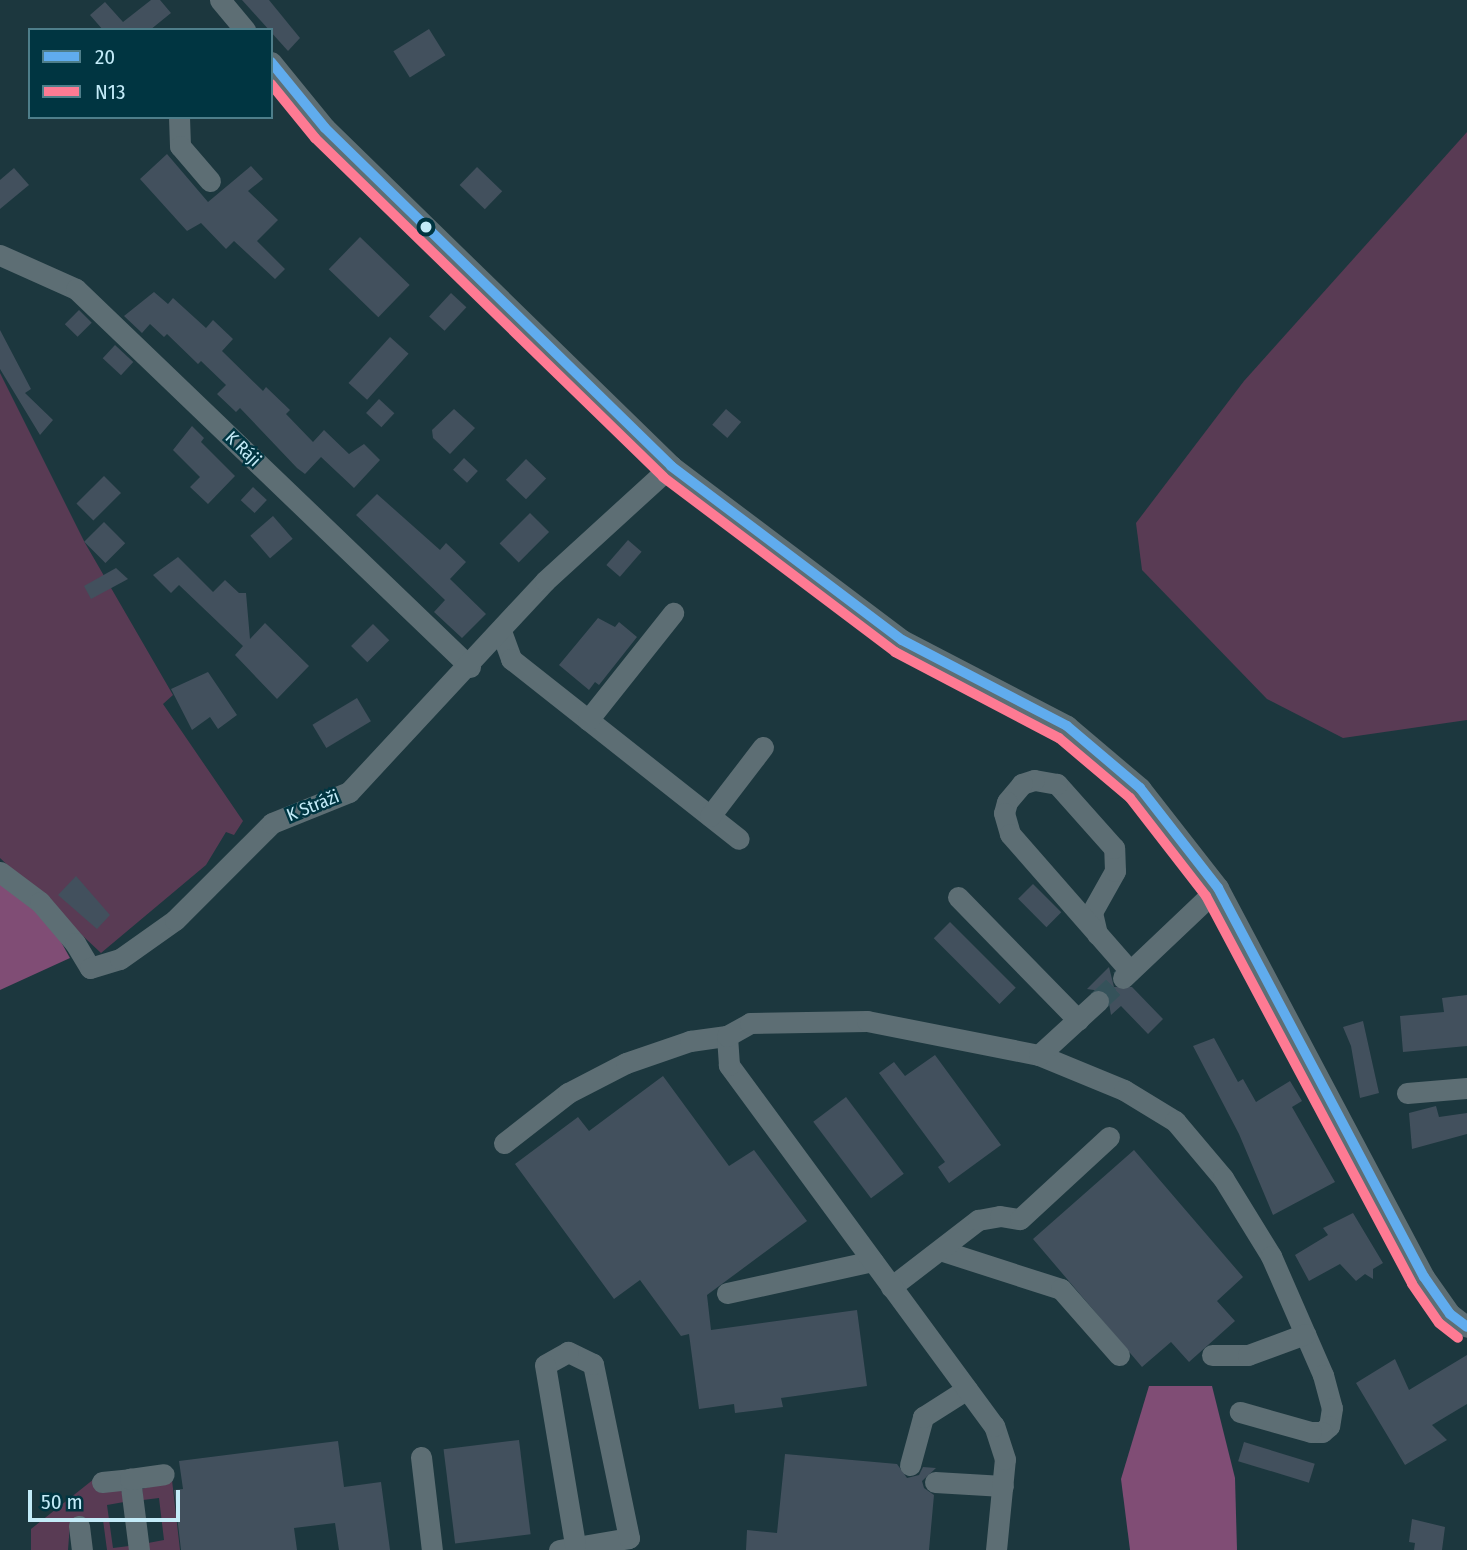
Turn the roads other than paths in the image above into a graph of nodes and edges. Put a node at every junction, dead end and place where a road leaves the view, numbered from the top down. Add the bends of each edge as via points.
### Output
1 (220, 0) edge
2 (241, 28) edge
3 (273, 64) edge
4 (179, 119) edge
5 (210, 181) dead end
6 (0, 255) edge
7 (671, 466) junction
8 (673, 613) dead end
9 (501, 631) junction
10 (470, 667) junction
11 (588, 720) junction
12 (763, 747) dead end
13 (710, 816) junction
14 (739, 839) dead end
15 (0, 872) edge
16 (1218, 888) junction
17 (1058, 889) junction
18 (1101, 891) junction
19 (958, 897) dead end
20 (1097, 934) junction
21 (1098, 1001) tunnel mouth
22 (1078, 1020) junction
23 (727, 1036) junction
24 (1039, 1055) junction
25 (1467, 1088) edge
26 (1407, 1093) dead end
27 (1109, 1137) dead end
28 (504, 1143) dead end
29 (943, 1251) junction
30 (873, 1261) junction
31 (891, 1287) junction
32 (727, 1293) dead end
33 (1467, 1327) edge
34 (1305, 1334) junction
35 (1119, 1355) dead end
36 (1212, 1355) dead end
37 (967, 1389) junction
38 (1240, 1412) dead end
39 (421, 1457) dead end
40 (910, 1465) dead end
41 (164, 1474) dead end
42 (130, 1479) junction
43 (102, 1482) dead end
44 (935, 1482) dead end
45 (1003, 1486) junction
46 (79, 1526) dead end
47 (567, 1547) edge
48 (82, 1550) edge
49 (139, 1550) edge
50 (432, 1550) edge
51 (996, 1550) edge

1 - 2 street
3 - 7 street via 325,128
4 - 5 street via 180,146
6 - 10 street, K Ráji via 76,289
7 - 9 street, K Stráži via 545,581
7 - 16 street via 902,640 1067,726 1140,788
8 - 11 street
9 - 10 street, K Stráži
9 - 11 street via 511,659
10 - 15 street, K Stráži via 349,792 272,823 175,920 120,958 90,968 40,902
11 - 13 street
12 - 13 street
13 - 14 street
16 - 20 street via 1126,974
16 - 33 street via 1424,1277 1450,1314
17 - 18 street via 1079,897
17 - 18 street via 1005,824 1004,813 1013,792 1034,780 1057,784 1066,791 1114,848 1115,872
17 - 20 street
18 - 20 street via 1092,912
19 - 22 street
21 - 22 street
22 - 24 street
23 - 24 street via 750,1023 867,1021
23 - 28 street via 690,1041 626,1063 568,1093
23 - 30 street via 729,1065
24 - 34 street via 1124,1090 1175,1121 1223,1178 1270,1256
25 - 26 street
27 - 29 street via 1020,1219 978,1220
29 - 31 street
29 - 35 street via 1060,1289
30 - 31 street
30 - 32 street
31 - 37 street
34 - 36 street via 1248,1355
34 - 38 street via 1332,1408 1329,1426 1311,1432
37 - 40 street via 923,1417
37 - 45 street via 994,1426 1005,1460
39 - 50 street
41 - 42 street
42 - 43 street
42 - 49 street
44 - 45 street
45 - 51 street
46 - 48 street
47 - 47 street via 629,1538 593,1364 568,1352 545,1365

